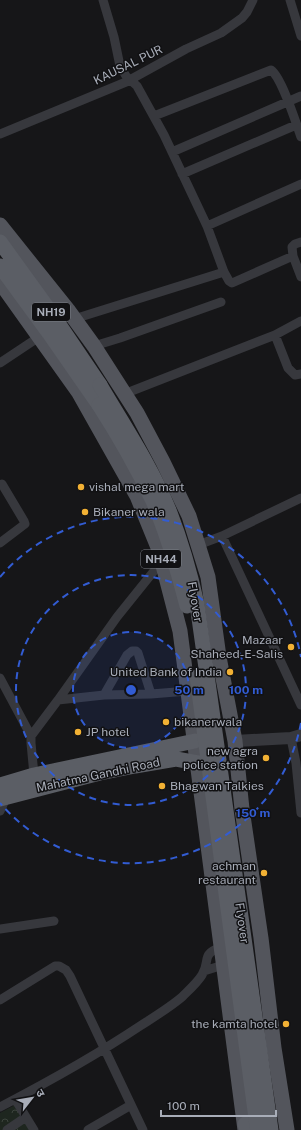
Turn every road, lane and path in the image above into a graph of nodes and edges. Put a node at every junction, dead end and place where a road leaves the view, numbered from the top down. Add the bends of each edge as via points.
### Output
1 (103, 0) edge
2 (253, 0) edge
3 (290, 0) edge
4 (301, 36) edge
5 (131, 79) junction
6 (301, 96) edge
7 (288, 102) junction
8 (154, 116) junction
9 (296, 125) junction
10 (0, 134) edge
11 (301, 137) edge
12 (172, 152) junction
13 (182, 174) junction
14 (301, 184) edge
15 (0, 226) edge
16 (207, 226) junction
17 (0, 242) edge
18 (301, 242) edge
19 (293, 256) junction
20 (0, 266) edge
21 (224, 272) junction
22 (301, 277) edge
23 (0, 282) edge
24 (221, 302) dead end
25 (74, 319) junction
26 (301, 321) edge
27 (275, 334) junction
28 (39, 337) junction
29 (94, 346) junction
30 (0, 363) edge
31 (301, 374) edge
32 (124, 394) junction
33 (2, 484) dead end
34 (301, 498) edge
35 (222, 536) junction
36 (0, 543) edge
37 (198, 545) junction
38 (162, 561) junction
39 (0, 678) edge
40 (188, 691) junction
41 (151, 694) junction
42 (104, 695) junction
43 (58, 700) junction
44 (228, 704) junction
45 (301, 705) edge
46 (190, 707) junction
47 (31, 736) junction
48 (296, 737) edge
49 (194, 741) junction
50 (235, 741) junction
51 (298, 762) edge
52 (198, 763) junction
53 (34, 775) junction
54 (240, 785) junction
55 (300, 786) edge
56 (201, 790) junction
57 (2, 793) edge
58 (0, 811) edge
59 (301, 813) edge
60 (54, 921) dead end
61 (0, 929) edge
62 (221, 947) junction
63 (223, 964) junction
64 (204, 971) junction
65 (0, 1000) edge
66 (106, 1049) junction
67 (15, 1099) junction
68 (131, 1105) junction
69 (0, 1107) edge
70 (26, 1117) junction
71 (254, 1128) edge
72 (7, 1130) edge
73 (34, 1130) edge
74 (88, 1130) edge
75 (143, 1130) edge
76 (287, 1130) edge

1 - 5 street via 120,66 124,74
2 - 5 street, KAUSAL PUR via 247,12 230,28
3 - 4 street
5 - 8 street
5 - 10 street, KAUSAL PUR
6 - 7 street
7 - 8 street via 276,75 269,70
7 - 9 street
7 - 12 street
8 - 12 street
9 - 11 street
9 - 13 street
12 - 13 street
13 - 16 street
14 - 16 street
15 - 25 main road
16 - 21 street
17 - 71 highway, Flyover / NH19, bridge via 100,384 145,460 169,511 184,554 197,604
18 - 19 street via 293,246
19 - 21 street via 232,283
19 - 22 street
20 - 71 highway, Flyover / NH19, bridge via 99,405 127,450 153,502 173,554 187,606
21 - 25 street
23 - 28 main road
24 - 29 street
25 - 29 main road
26 - 27 street
27 - 31 street via 288,368 295,375
27 - 32 street
28 - 30 street
28 - 38 main road, NH44 via 78,393 137,496
29 - 32 main road
32 - 37 main road, NH44 via 163,462 189,516
33 - 36 street via 25,524
34 - 35 street
35 - 37 street
35 - 45 street
37 - 44 main road, NH44 via 208,577
38 - 40 main road, NH44 via 180,631
38 - 43 street via 117,617
39 - 47 street
40 - 41 street
40 - 46 main road, NH44
41 - 42 street
41 - 42 street via 142,661 134,650 128,655
42 - 43 street
43 - 47 street
44 - 46 main road
44 - 50 main road, NH44
46 - 49 main road, NH44
47 - 53 street
48 - 50 street
48 - 51 street
49 - 52 main road
49 - 53 highway, Mahatma Gandhi Road
50 - 54 main road
51 - 55 street
52 - 56 main road
52 - 57 highway, Mahatma Gandhi Road via 176,759
53 - 57 highway, Mahatma Gandhi Road
54 - 56 main road
54 - 76 main road
55 - 59 street
56 - 62 main road
57 - 58 street
60 - 61 street
62 - 63 main road
62 - 64 street via 209,952
63 - 64 street
63 - 71 main road
64 - 66 street via 199,980 177,1001
65 - 66 street via 55,966 63,967 70,976
66 - 67 street
66 - 68 street
67 - 69 street
67 - 70 street
68 - 74 street
68 - 75 street
70 - 72 street
70 - 73 street

